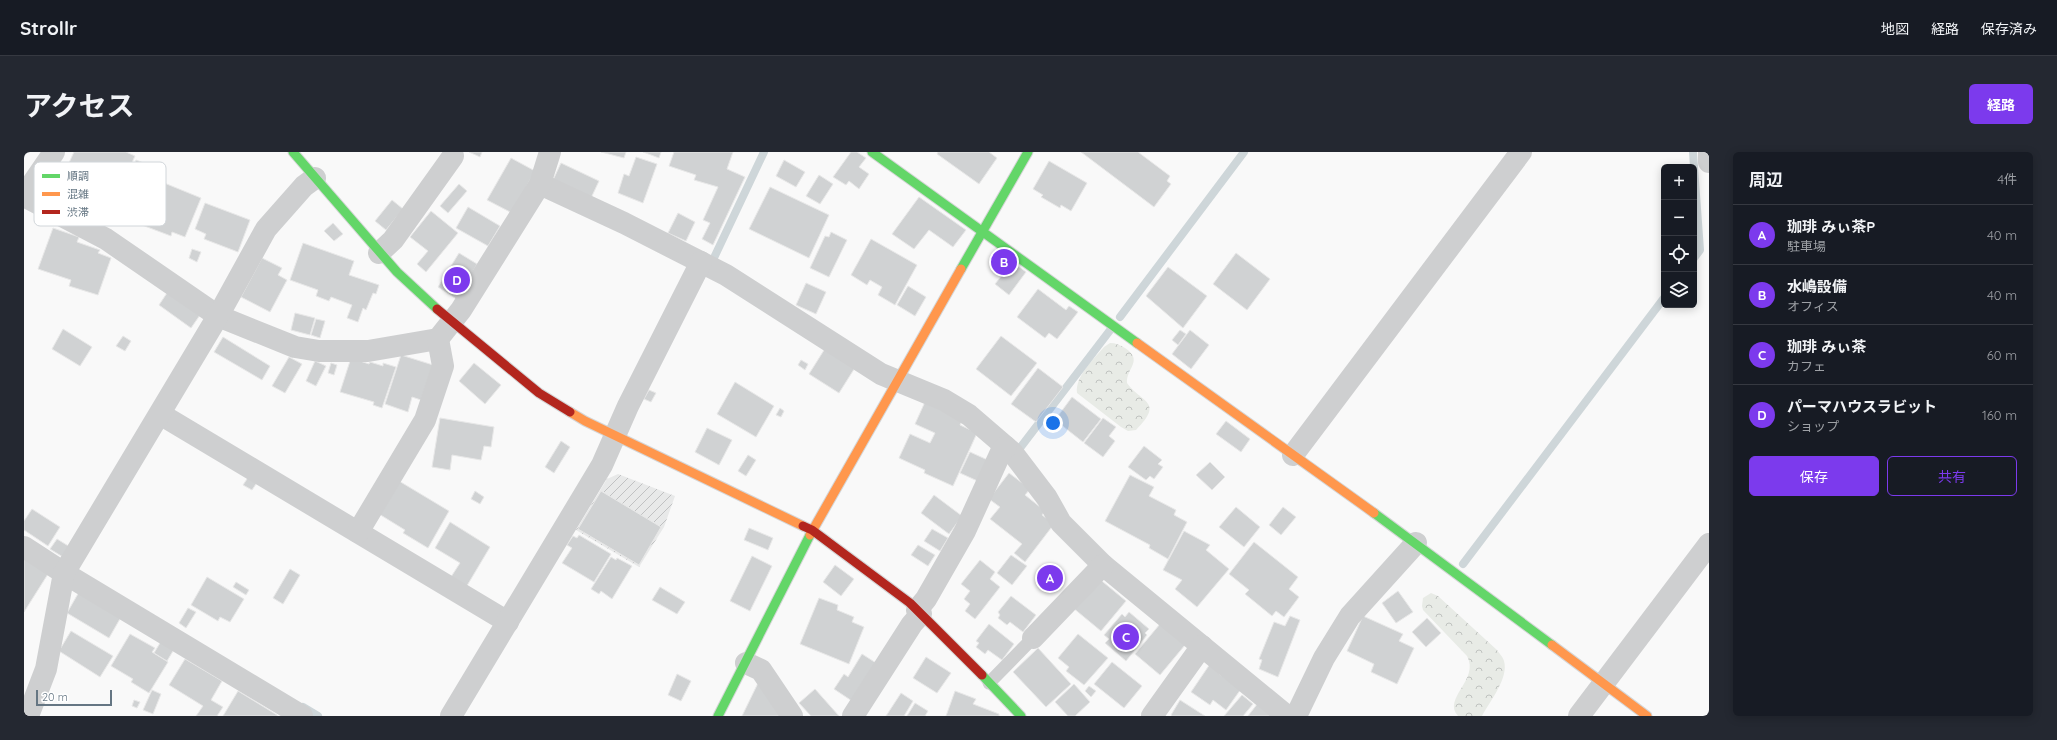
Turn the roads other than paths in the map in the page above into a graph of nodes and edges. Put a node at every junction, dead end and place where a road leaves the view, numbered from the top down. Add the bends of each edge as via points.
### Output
1 (54, 152) edge
2 (293, 152) edge
3 (550, 152) edge
4 (872, 152) edge
5 (1028, 152) edge
6 (1521, 152) edge
7 (1708, 152) edge
8 (453, 156) dead end
9 (47, 162) edge
10 (1709, 162) edge
11 (315, 178) junction
12 (34, 181) edge
13 (540, 184) junction
14 (25, 197) edge
15 (34, 202) edge
16 (81, 226) edge
17 (983, 231) junction
18 (379, 253) junction
19 (701, 262) junction
20 (218, 316) junction
21 (452, 322) junction
22 (438, 338) junction
23 (898, 380) junction
24 (160, 414) junction
25 (615, 436) junction
26 (1006, 447) junction
27 (1292, 455) junction
28 (812, 530) junction
29 (358, 532) junction
30 (1416, 542) junction
31 (1709, 544) edge
32 (24, 547) edge
33 (1103, 565) junction
34 (64, 573) junction
35 (919, 612) junction
36 (508, 622) junction
37 (1033, 638) joint
38 (1202, 646) junction
39 (746, 663) junction
40 (989, 682) junction
41 (1603, 684) junction
42 (28, 716) edge
43 (302, 716) edge
44 (451, 716) edge
45 (718, 716) edge
46 (792, 716) edge
47 (853, 716) edge
48 (1021, 716) edge
49 (1152, 716) edge
50 (1287, 716) edge
51 (1296, 716) edge
52 (1579, 716) edge
53 (1647, 716) edge

1 - 9 street
2 - 11 street
3 - 13 street
4 - 17 street
5 - 17 street
6 - 27 street
7 - 10 street
8 - 18 street via 393,240
11 - 18 street
11 - 20 street via 304,186 266,229
12 - 14 street
13 - 19 street
13 - 21 street
14 - 15 street
16 - 20 street via 106,239
17 - 23 street
17 - 27 street
18 - 21 street via 418,293
19 - 23 street via 726,275 881,374
19 - 25 street
20 - 22 street via 271,339 319,351 368,351
20 - 24 street
21 - 22 street
21 - 25 street via 539,393
22 - 29 street via 442,366 425,420
23 - 26 street via 944,400 969,415
23 - 28 street
24 - 29 street
24 - 34 street
25 - 28 street
25 - 36 street via 602,465
26 - 33 street via 1030,474 1061,523
26 - 35 street via 1001,452 960,540
27 - 30 street
28 - 35 street
28 - 39 street
29 - 36 street
30 - 41 street
30 - 51 street via 1350,616 1324,658
31 - 41 street
32 - 34 street
33 - 37 street
33 - 38 street
34 - 42 street via 46,669
34 - 43 street
35 - 40 street
35 - 47 street
36 - 44 street
37 - 40 lane
38 - 49 street
38 - 50 street
39 - 45 street
39 - 46 street via 761,670
40 - 48 street
41 - 52 street
41 - 53 street

